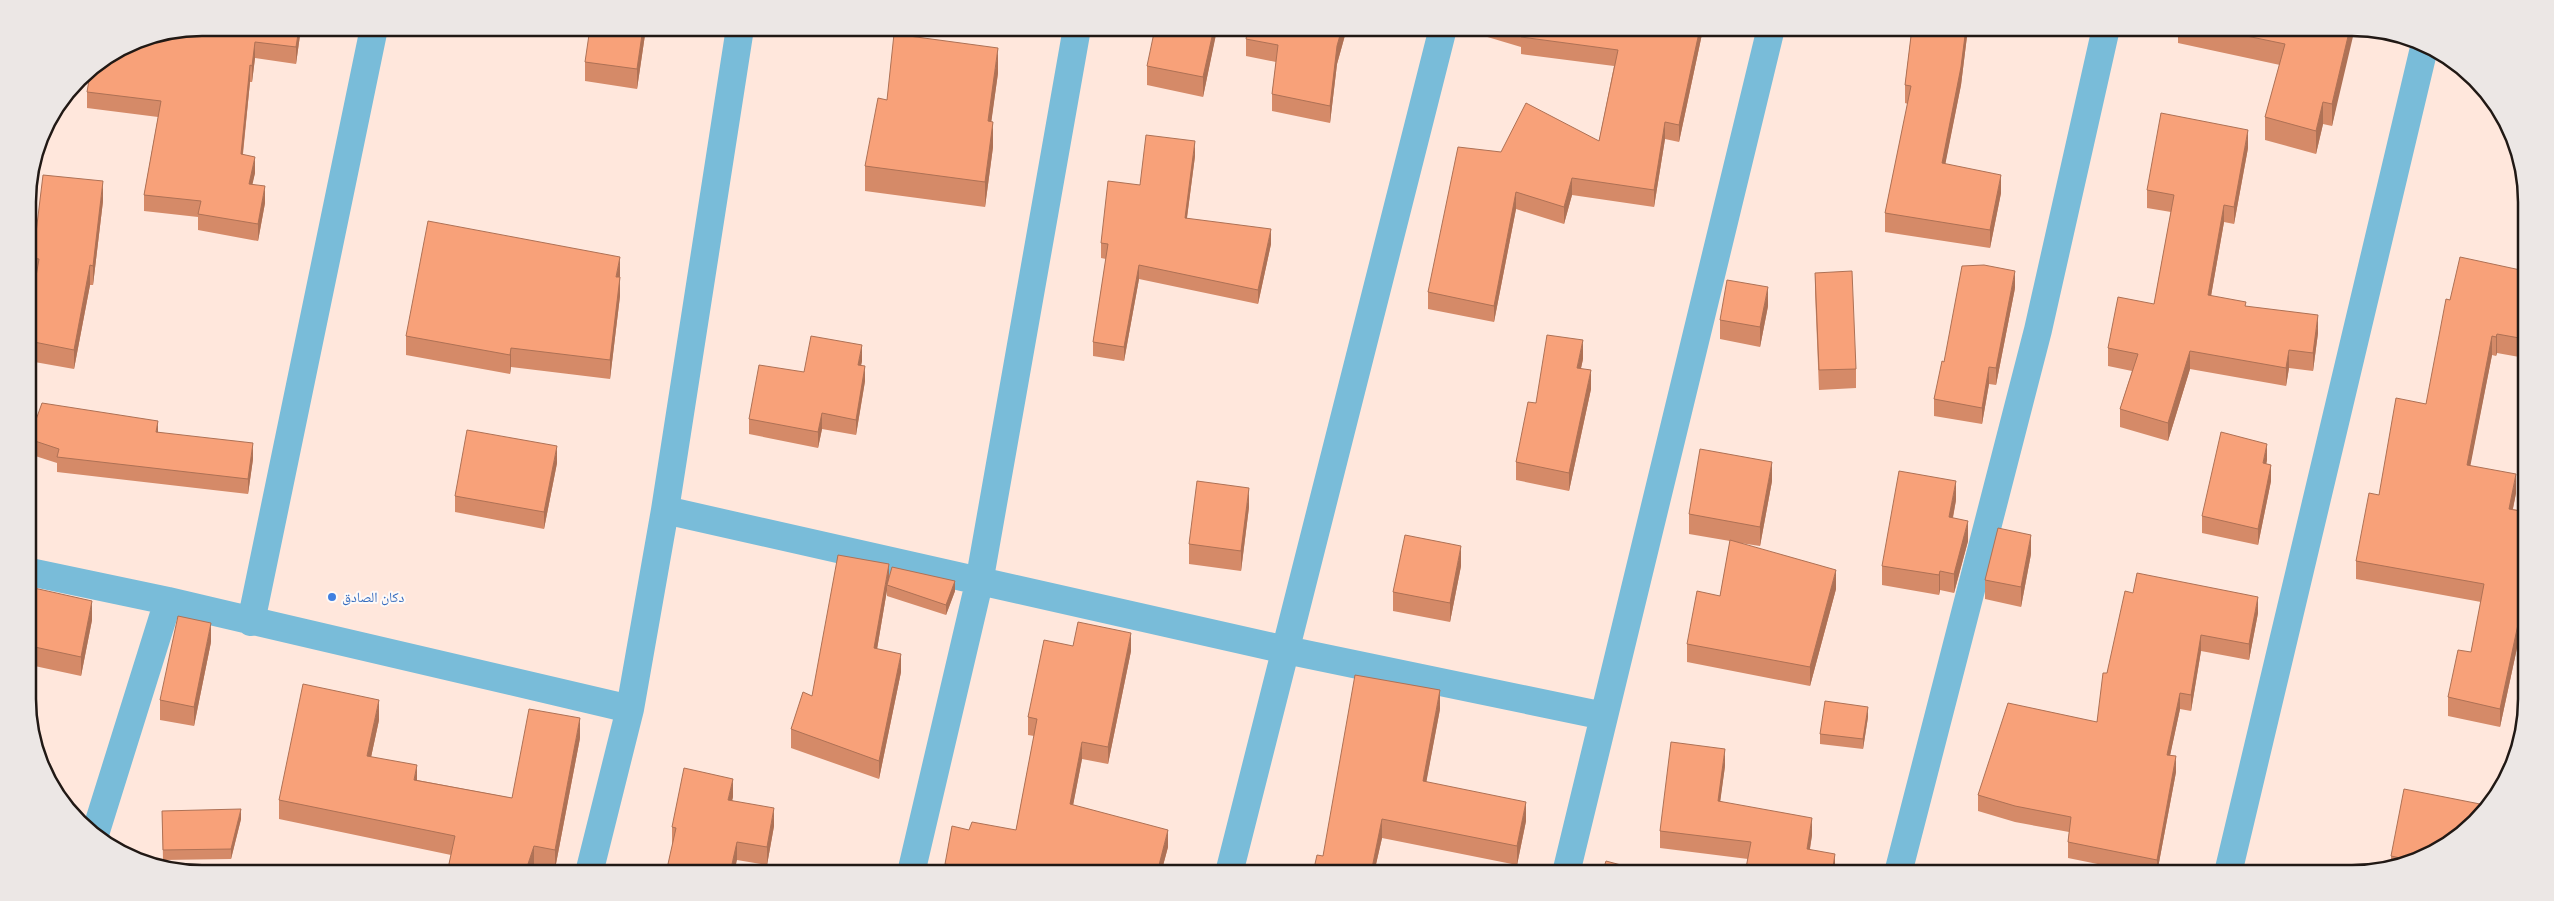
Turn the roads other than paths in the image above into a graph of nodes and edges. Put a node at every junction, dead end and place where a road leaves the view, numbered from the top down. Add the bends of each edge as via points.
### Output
1 (372, 36) edge
2 (739, 36) edge
3 (1076, 36) edge
4 (1441, 36) edge
5 (1769, 36) edge
6 (2104, 36) edge
7 (2423, 52) edge
8 (665, 510) junction
9 (36, 573) edge
10 (979, 583) junction
11 (168, 602) junction
12 (251, 622) junction
13 (1286, 650) junction
14 (630, 709) junction
15 (1604, 716) junction
16 (97, 827) edge
17 (1568, 864) edge
18 (1900, 864) edge
19 (2230, 864) edge
20 (592, 865) edge
21 (913, 865) edge
22 (1231, 865) edge

1 - 12 street
2 - 8 street
3 - 10 street
4 - 13 street
5 - 15 street
6 - 18 street via 2038,330
7 - 19 street
8 - 10 street
8 - 14 street
9 - 11 street
10 - 13 street
10 - 21 street
11 - 12 street
11 - 16 street
12 - 14 street
13 - 15 street
13 - 22 street
14 - 20 street
15 - 17 street

